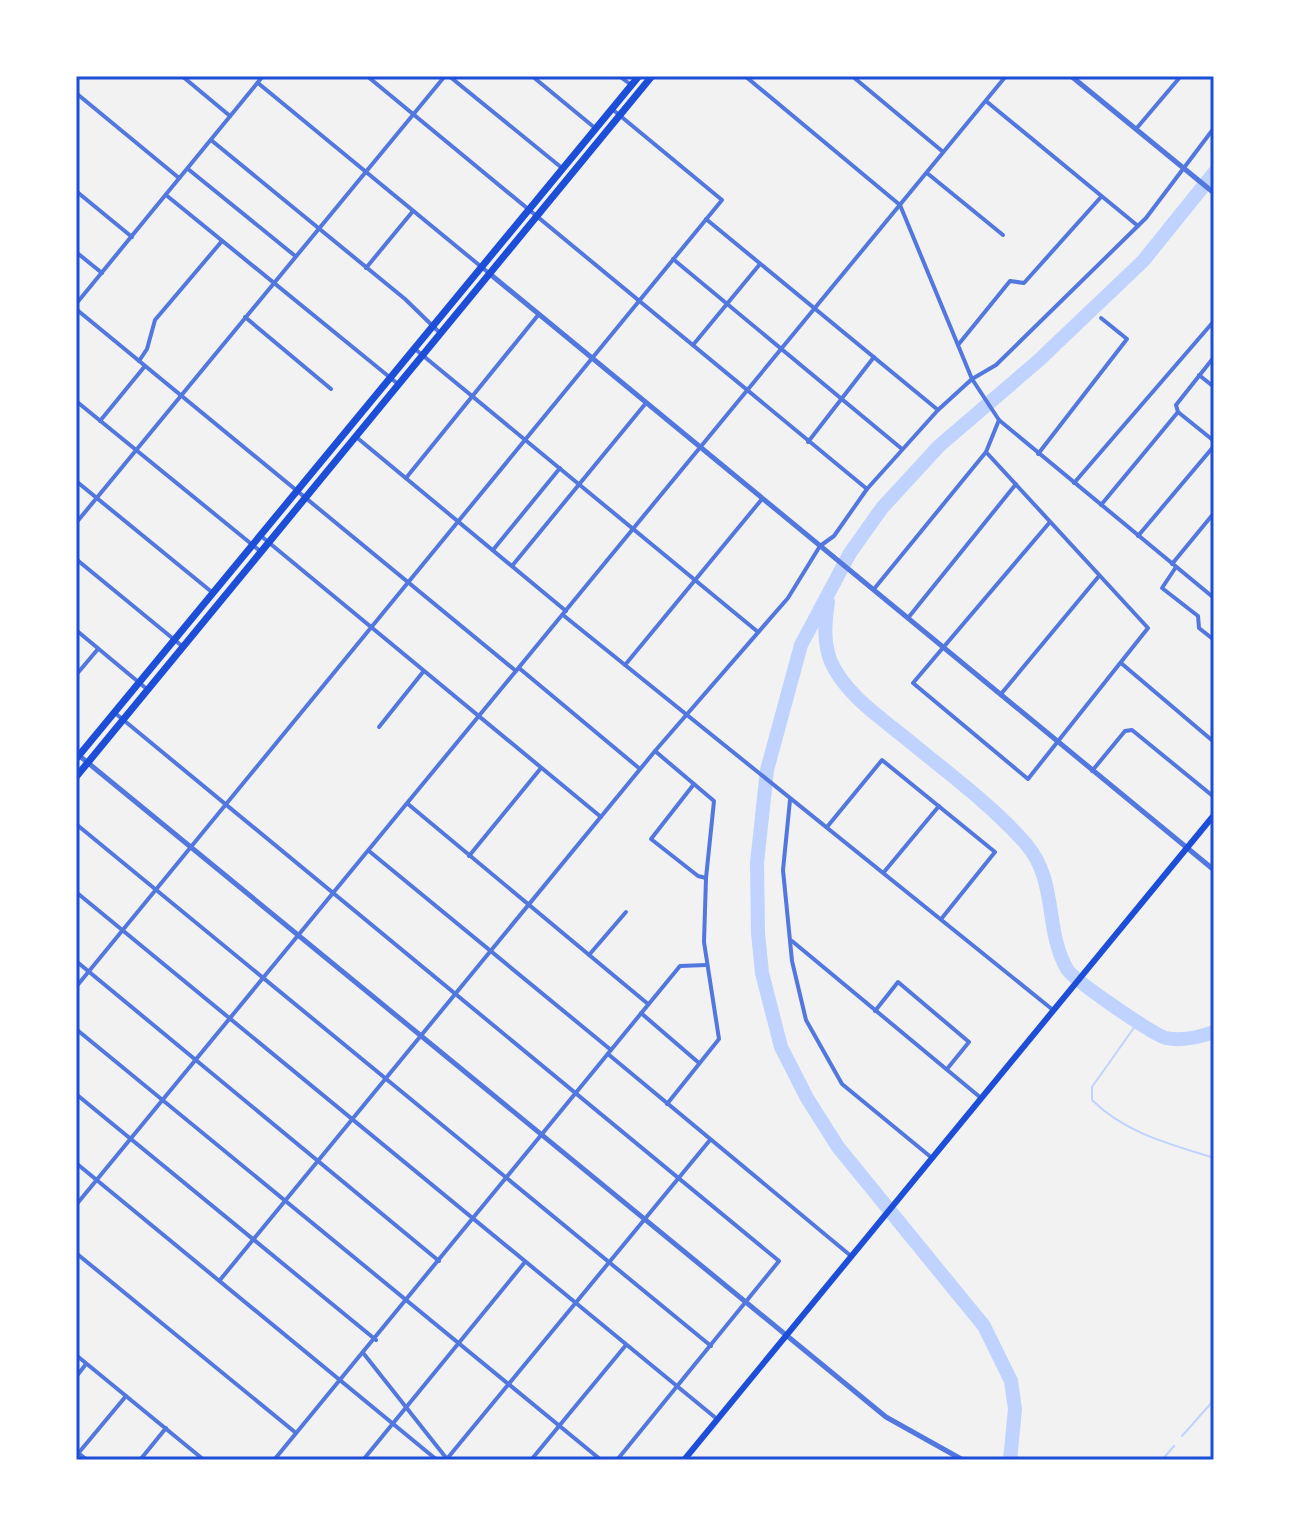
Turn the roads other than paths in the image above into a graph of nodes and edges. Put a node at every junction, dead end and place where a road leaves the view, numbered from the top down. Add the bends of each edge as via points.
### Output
1 (182, 76) edge
2 (367, 76) edge
3 (447, 76) edge
4 (532, 76) edge
5 (619, 76) edge
6 (639, 76) edge
7 (652, 76) edge
8 (745, 76) edge
9 (852, 76) edge
10 (1006, 76) edge
11 (1071, 76) edge
12 (1181, 76) edge
13 (261, 78) edge
14 (631, 85) junction
15 (76, 93) edge
16 (986, 101) junction
17 (611, 108) junction
18 (412, 114) junction
19 (620, 115) junction
20 (230, 116) junction
21 (595, 128) junction
22 (1214, 128) edge
23 (1136, 129) junction
24 (211, 140) junction
25 (943, 152) junction
26 (562, 168) junction
27 (1184, 168) junction
28 (188, 169) junction
29 (366, 172) junction
30 (927, 173) junction
31 (180, 179) junction
32 (76, 191) edge
33 (1214, 193) edge
34 (166, 195) junction
35 (1101, 197) junction
36 (900, 205) junction
37 (528, 209) junction
38 (413, 211) junction
39 (536, 216) junction
40 (706, 219) junction
41 (1138, 226) junction
42 (318, 228) junction
43 (1003, 235) dead end
44 (132, 237) junction
45 (222, 241) junction
46 (76, 252) edge
47 (295, 256) junction
48 (673, 259) junction
49 (761, 264) junction
50 (481, 266) junction
51 (366, 268) junction
52 (102, 273) junction
53 (490, 274) junction
54 (272, 284) junction
55 (639, 301) junction
56 (727, 304) junction
57 (76, 307) edge
58 (815, 309) junction
59 (539, 314) junction
60 (245, 317) junction
61 (1101, 318) dead end
62 (1214, 321) edge
63 (433, 325) junction
64 (440, 333) junction
65 (693, 345) junction
66 (958, 345) junction
67 (414, 348) junction
68 (782, 349) junction
69 (422, 355) junction
70 (874, 357) junction
71 (1214, 357) edge
72 (592, 359) junction
73 (139, 361) junction
74 (145, 366) junction
75 (1199, 375) junction
76 (390, 378) junction
77 (973, 381) junction
78 (398, 384) junction
79 (1214, 387) edge
80 (331, 389) dead end
81 (747, 391) junction
82 (181, 396) junction
83 (472, 396) junction
84 (842, 398) junction
85 (76, 401) edge
86 (646, 403) junction
87 (938, 410) junction
88 (1178, 412) junction
89 (998, 418) junction
90 (100, 421) junction
91 (346, 430) junction
92 (355, 437) junction
93 (526, 440) junction
94 (808, 442) junction
95 (1214, 444) edge
96 (701, 447) junction
97 (902, 449) junction
98 (135, 451) junction
99 (986, 452) junction
100 (1038, 454) junction
101 (560, 468) junction
102 (406, 478) junction
103 (76, 481) edge
104 (579, 483) junction
105 (1074, 483) junction
106 (1016, 484) junction
107 (867, 489) junction
108 (297, 491) junction
109 (305, 498) junction
110 (96, 499) junction
111 (762, 499) junction
112 (1101, 505) junction
113 (1214, 513) edge
114 (459, 521) junction
115 (1050, 522) junction
116 (76, 523) edge
117 (634, 529) junction
118 (261, 535) junction
119 (1138, 536) junction
120 (268, 542) junction
121 (253, 545) junction
122 (820, 546) junction
123 (493, 550) junction
124 (261, 551) junction
125 (76, 559) edge
126 (1174, 565) junction
127 (512, 566) junction
128 (1099, 576) junction
129 (694, 580) junction
130 (409, 583) junction
131 (873, 590) junction
132 (213, 593) junction
133 (1214, 598) edge
134 (564, 612) junction
135 (908, 618) junction
136 (371, 627) junction
137 (76, 630) edge
138 (758, 632) junction
139 (175, 640) junction
140 (1214, 640) edge
141 (183, 647) junction
142 (944, 647) junction
143 (98, 648) junction
144 (1121, 663) junction
145 (625, 665) junction
146 (518, 670) junction
147 (423, 672) junction
148 (76, 675) edge
149 (139, 683) junction
150 (148, 690) junction
151 (1001, 694) junction
152 (115, 713) junction
153 (686, 715) junction
154 (479, 717) junction
155 (123, 720) junction
156 (379, 727) dead end
157 (1214, 742) edge
158 (1057, 743) junction
159 (655, 751) junction
160 (77, 756) edge
161 (87, 763) junction
162 (541, 768) junction
163 (640, 769) junction
164 (1092, 771) junction
165 (76, 777) edge
166 (694, 784) junction
167 (1214, 797) edge
168 (788, 799) junction
169 (225, 803) junction
170 (408, 804) junction
171 (939, 806) junction
172 (1214, 815) edge
173 (601, 817) junction
174 (76, 824) edge
175 (827, 828) junction
176 (190, 846) junction
177 (1187, 848) junction
178 (369, 851) junction
179 (469, 856) junction
180 (1214, 870) edge
181 (884, 872) junction
182 (706, 878) junction
183 (156, 889) junction
184 (76, 892) edge
185 (334, 894) junction
186 (529, 905) junction
187 (626, 912) dead end
188 (942, 918) junction
189 (122, 931) junction
190 (299, 936) junction
191 (792, 941) junction
192 (490, 950) junction
193 (589, 955) junction
194 (76, 961) edge
195 (706, 965) junction
196 (89, 972) junction
197 (264, 978) junction
198 (76, 987) edge
199 (455, 993) junction
200 (648, 1004) junction
201 (1053, 1010) junction
202 (875, 1011) junction
203 (641, 1013) junction
204 (230, 1019) junction
205 (76, 1029) edge
206 (422, 1036) junction
207 (610, 1052) junction
208 (196, 1059) junction
209 (699, 1063) junction
210 (947, 1069) junction
211 (386, 1080) junction
212 (76, 1094) edge
213 (577, 1094) junction
214 (981, 1098) junction
215 (163, 1100) junction
216 (667, 1104) junction
217 (352, 1120) junction
218 (542, 1135) junction
219 (131, 1139) junction
220 (710, 1140) junction
221 (932, 1158) junction
222 (319, 1161) junction
223 (76, 1163) edge
224 (508, 1178) junction
225 (678, 1179) junction
226 (97, 1181) junction
227 (287, 1201) junction
228 (76, 1205) edge
229 (474, 1219) junction
230 (645, 1220) junction
231 (253, 1240) junction
232 (76, 1253) edge
233 (851, 1256) junction
234 (439, 1261) junction
235 (525, 1262) junction
236 (610, 1263) junction
237 (220, 1280) junction
238 (408, 1301) junction
239 (576, 1303) junction
240 (745, 1303) junction
241 (786, 1336) junction
242 (376, 1340) junction
243 (459, 1344) junction
244 (626, 1345) junction
245 (711, 1346) junction
246 (364, 1354) junction
247 (76, 1355) edge
248 (86, 1364) junction
249 (76, 1377) edge
250 (341, 1381) junction
251 (509, 1384) junction
252 (677, 1388) junction
253 (126, 1396) junction
254 (407, 1407) junction
255 (717, 1419) junction
256 (392, 1424) junction
257 (559, 1427) junction
258 (166, 1428) junction
259 (296, 1433) junction
260 (77, 1453) edge
261 (87, 1460) edge
262 (140, 1460) edge
263 (204, 1460) edge
264 (274, 1460) edge
265 (363, 1460) edge
266 (437, 1460) edge
267 (446, 1460) edge
268 (531, 1460) edge
269 (601, 1460) edge
270 (617, 1460) edge
271 (684, 1460) edge
272 (963, 1460) edge

1 - 20 street
2 - 18 street
3 - 18 street
3 - 26 street
4 - 21 street
5 - 14 street
6 - 14 main road
7 - 19 main road
8 - 36 street
9 - 25 street
10 - 16 street
11 - 23 street
12 - 23 street
13 - 20 street
13 - 29 street
14 - 17 main road
15 - 31 street
16 - 25 street
16 - 35 street
17 - 19 street
17 - 21 main road
18 - 29 street
18 - 37 street
19 - 39 main road
19 - 40 street via 722,200
20 - 24 street
21 - 26 main road
22 - 27 street
23 - 27 street
24 - 28 street
24 - 42 street
25 - 30 street
26 - 37 main road
27 - 33 street
27 - 41 street
28 - 31 street
28 - 47 street
29 - 38 street
29 - 42 street
30 - 36 street
30 - 43 street
31 - 34 street
32 - 44 street
34 - 44 street
34 - 45 street
35 - 41 street
35 - 66 street via 1024,283 1010,281
36 - 58 street
36 - 66 street
37 - 39 street
37 - 50 main road
38 - 50 street
38 - 51 street
39 - 53 main road
39 - 55 street
40 - 48 street
40 - 49 street
41 - 77 street via 996,365
42 - 47 street
42 - 51 street
44 - 52 street
45 - 54 street
45 - 73 street via 155,320
46 - 52 street
47 - 54 street
48 - 55 street
48 - 56 street
49 - 56 street
49 - 58 street
50 - 53 street
50 - 63 main road
51 - 63 street
52 - 57 street
53 - 59 street
53 - 64 main road
54 - 60 street
54 - 76 street
55 - 65 street
55 - 72 street
56 - 65 street
56 - 68 street
57 - 73 street
58 - 68 street
58 - 70 street
59 - 72 street
59 - 83 street
60 - 80 street
60 - 82 street
61 - 100 street via 1127,339
62 - 105 street
63 - 64 street
63 - 67 main road
64 - 69 main road
65 - 81 street
66 - 77 street
67 - 69 street
67 - 76 main road
68 - 81 street
68 - 84 street
69 - 78 main road
69 - 83 street
70 - 84 street
70 - 87 street
71 - 75 street
72 - 86 street
72 - 93 street
73 - 74 street
74 - 82 street
74 - 90 street
75 - 79 street
75 - 88 street via 1176,405
76 - 78 street
76 - 91 main road
77 - 87 street
77 - 89 street
78 - 92 main road
81 - 94 street
81 - 96 street
82 - 98 street
82 - 108 street
83 - 93 street
83 - 102 street
84 - 94 street
84 - 97 street
85 - 90 street
86 - 96 street
86 - 104 street
87 - 97 street
88 - 95 street
88 - 112 street
89 - 99 street
89 - 100 street
90 - 98 street
91 - 92 street
91 - 108 main road
92 - 102 street
92 - 109 main road
93 - 101 street
93 - 114 street
94 - 107 street
95 - 119 street
96 - 111 street
96 - 117 street
97 - 107 street
98 - 110 street
98 - 121 street
99 - 106 street
99 - 131 street
100 - 105 street
101 - 104 street
101 - 123 street
102 - 114 street
103 - 110 street
104 - 117 street
104 - 127 street
105 - 112 street
106 - 115 street
106 - 135 street
107 - 122 street via 834,536
108 - 109 street
108 - 118 main road
109 - 120 main road
109 - 130 street
110 - 116 street
110 - 132 street
111 - 122 street
111 - 129 street
112 - 119 street
113 - 126 street
114 - 123 street
114 - 130 street
115 - 128 street
115 - 142 street
117 - 129 street
117 - 134 street
118 - 120 street
118 - 121 main road
119 - 126 street
120 - 124 main road
120 - 136 street
121 - 124 street
121 - 132 main road
122 - 131 street
122 - 138 street via 788,598
123 - 127 street
124 - 141 main road
125 - 139 street
126 - 133 street
126 - 140 street via 1162,588 1198,616 1199,628
127 - 134 street
128 - 144 street via 1148,628
128 - 151 street
129 - 138 street
129 - 145 street
130 - 136 street
130 - 146 street
131 - 135 street
132 - 139 main road
134 - 145 street
134 - 146 street
135 - 142 street
136 - 147 street
136 - 169 street
137 - 143 street
138 - 153 street
139 - 141 street
139 - 149 main road
141 - 150 main road
142 - 151 street
142 - 158 street via 913,683 1028,779
143 - 148 street
143 - 149 street
144 - 157 street
144 - 158 street
145 - 153 street
146 - 154 street
146 - 163 street
147 - 154 street
147 - 156 street
149 - 150 street
149 - 152 main road
150 - 155 main road
151 - 158 street
152 - 155 street
152 - 160 main road
153 - 159 street
153 - 168 street
154 - 162 street
154 - 170 street
155 - 161 main road
155 - 169 street
158 - 164 street
159 - 163 street
159 - 166 street
160 - 161 street
161 - 165 main road
161 - 176 street
162 - 173 street
162 - 179 street
163 - 173 street
164 - 167 street via 1125,731 1132,730
164 - 177 street
166 - 182 street via 714,801
166 - 182 street via 651,839
168 - 175 street
168 - 191 street via 783,870
169 - 176 street
169 - 185 street
170 - 178 street
170 - 179 street
171 - 175 street via 882,760
171 - 181 street
171 - 188 street via 995,852
172 - 177 main road
173 - 186 street
174 - 183 street
175 - 181 street
176 - 183 street
176 - 190 street
177 - 180 street
177 - 201 main road
178 - 185 street
178 - 192 street
179 - 186 street
181 - 188 street
182 - 195 street
183 - 189 street
183 - 197 street
184 - 189 street
185 - 190 street
185 - 199 street
186 - 192 street
186 - 193 street
187 - 193 street
188 - 201 street
189 - 196 street
189 - 204 street
190 - 197 street
190 - 206 street
191 - 202 street
191 - 221 street via 806,1020 842,1084
192 - 199 street
192 - 207 street
193 - 200 street
194 - 196 street
195 - 200 street via 680,966
195 - 209 street via 719,1039
196 - 198 street
196 - 208 street
197 - 204 street
197 - 211 street
199 - 206 street
199 - 213 street
200 - 203 street
201 - 214 main road
202 - 210 street
202 - 210 street via 898,982 969,1042
203 - 207 street
203 - 209 street
204 - 208 street
204 - 217 street
205 - 215 street
206 - 211 street
206 - 218 street
207 - 213 street
207 - 216 street
208 - 215 street
208 - 222 street
209 - 216 street
210 - 214 street
211 - 217 street
211 - 224 street
212 - 219 street
213 - 218 street
213 - 225 street
214 - 221 main road
215 - 219 street
215 - 227 street
216 - 220 street
217 - 222 street
217 - 229 street
218 - 224 street
218 - 230 street
219 - 226 street
219 - 231 street
220 - 225 street
220 - 233 street
221 - 233 main road
222 - 227 street
222 - 234 street
223 - 226 street
224 - 229 street
224 - 236 street
225 - 230 street
225 - 240 street via 779,1261
226 - 228 street
226 - 237 street
227 - 231 street
227 - 238 street
229 - 234 street
229 - 235 street
230 - 236 street
230 - 240 street
231 - 237 street
231 - 242 street
232 - 259 street
233 - 241 main road
234 - 238 street
235 - 239 street
235 - 243 street
236 - 239 street
236 - 245 street
237 - 250 street
238 - 242 street
238 - 243 street
239 - 244 street
239 - 251 street
240 - 241 street
240 - 245 street
241 - 255 main road
241 - 272 street via 886,1417
242 - 246 street
243 - 251 street
243 - 254 street
244 - 252 street
244 - 257 street
245 - 252 street
246 - 250 street
246 - 254 street
247 - 248 street
248 - 249 street
248 - 253 street
250 - 256 street
250 - 259 street
251 - 257 street
251 - 267 street
252 - 255 street
252 - 270 street
253 - 258 street
253 - 260 street
254 - 256 street
254 - 267 street
255 - 271 main road
256 - 265 street
256 - 266 street
257 - 268 street
257 - 269 street
258 - 262 street
258 - 263 street
259 - 264 street
260 - 261 street

